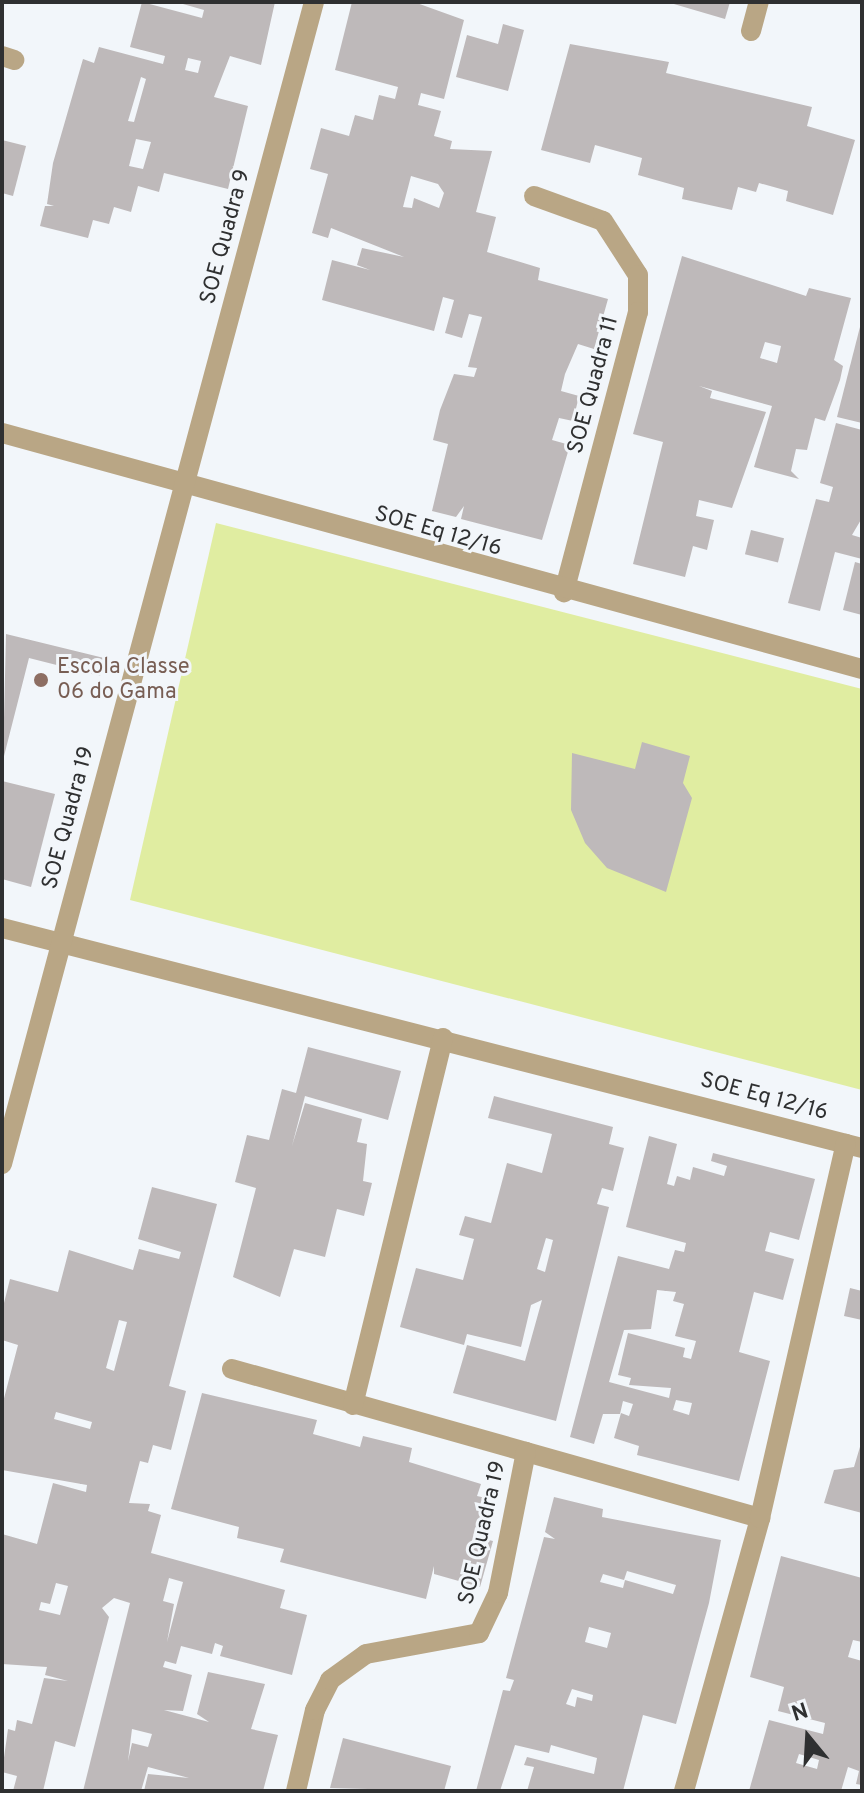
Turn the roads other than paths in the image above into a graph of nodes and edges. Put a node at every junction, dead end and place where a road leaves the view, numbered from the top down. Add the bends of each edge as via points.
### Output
1 (314, 2) edge
2 (759, 2) edge
3 (751, 31) dead end
4 (534, 196) dead end
5 (2, 433) edge
6 (184, 485) junction
7 (564, 592) junction
8 (862, 669) edge
9 (2, 928) edge
10 (59, 943) junction
11 (443, 1038) junction
12 (854, 1146) edge
13 (2, 1164) edge
14 (232, 1369) dead end
15 (353, 1405) junction
16 (526, 1452) junction
17 (760, 1518) junction
18 (296, 1791) edge
19 (684, 1791) edge

1 - 6 street, SOE Quadra 9
2 - 3 street
4 - 7 street, SOE Quadra 11 via 603,221 638,275 638,312
5 - 6 street, SOE Eq 12/16
6 - 7 street, SOE Eq 12/16
6 - 10 street, SOE Quadra 19
7 - 8 street, SOE Eq 12/16
9 - 10 street, SOE Eq 12/16
10 - 11 street, SOE Eq 12/16
10 - 13 street, SOE Quadra 19
11 - 12 street, SOE Eq 12/16
11 - 15 street
12 - 17 street
14 - 15 street
15 - 16 street
16 - 17 street
16 - 18 street, SOE Quadra 19 via 498,1593 479,1633 366,1654 330,1680 315,1710
17 - 19 street

